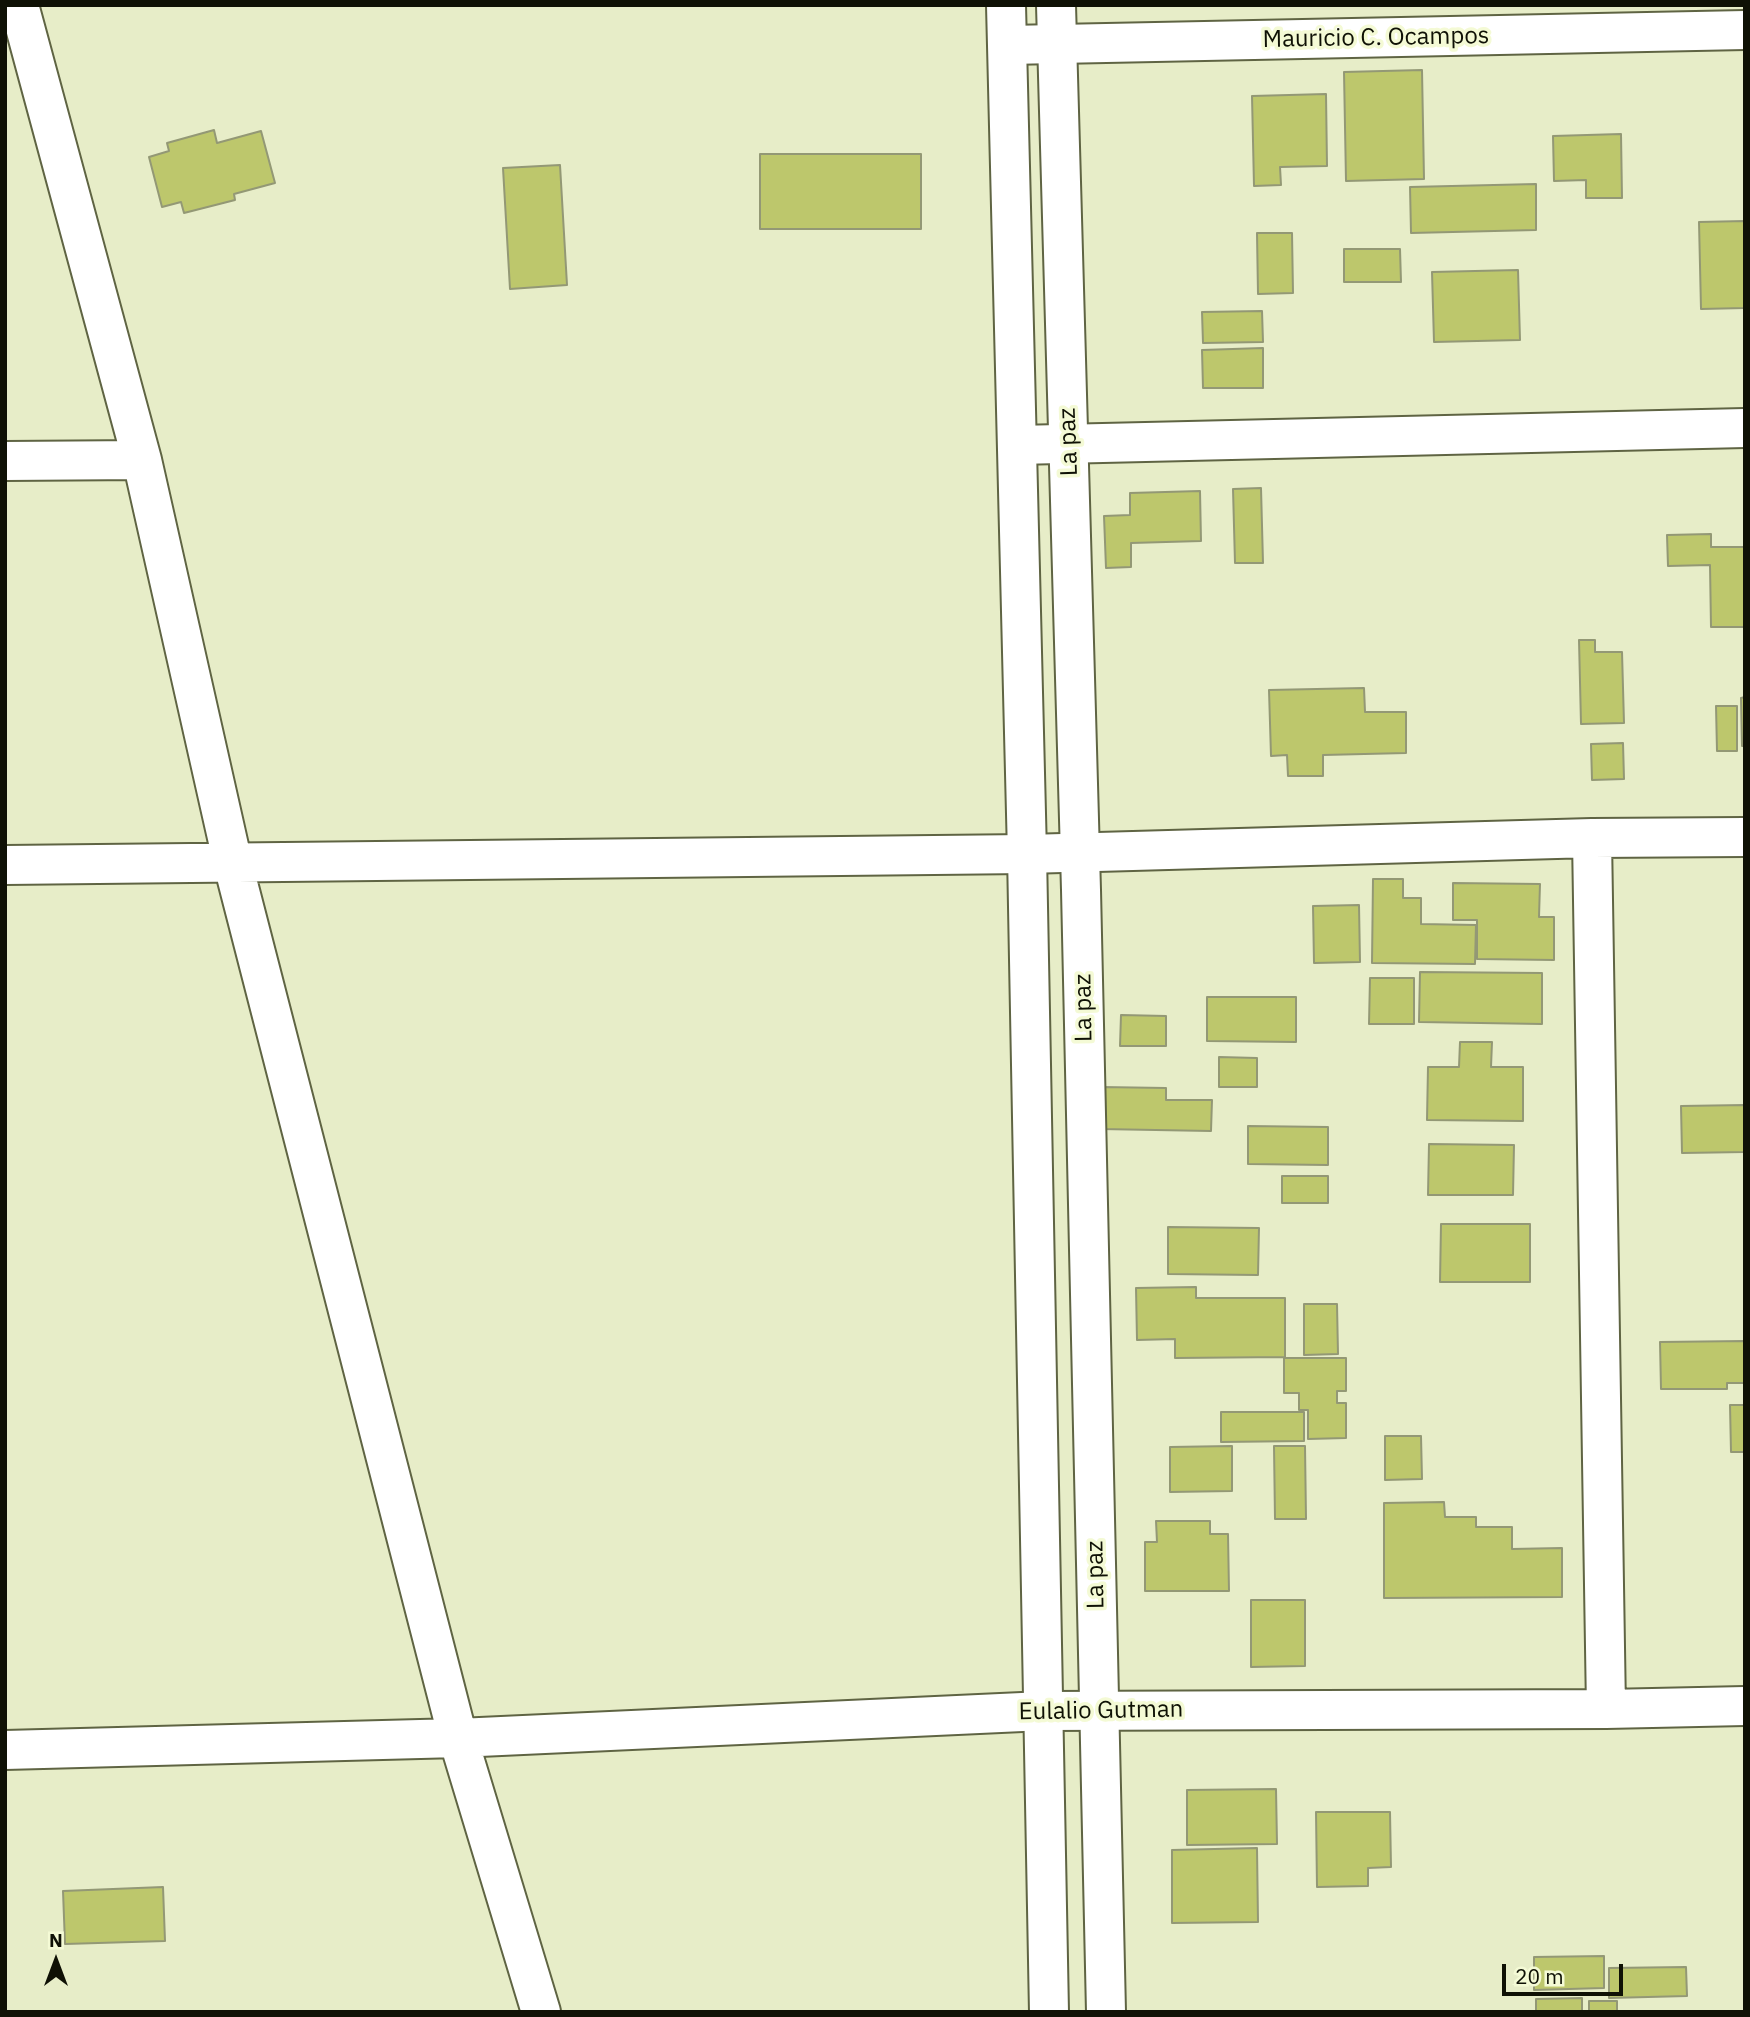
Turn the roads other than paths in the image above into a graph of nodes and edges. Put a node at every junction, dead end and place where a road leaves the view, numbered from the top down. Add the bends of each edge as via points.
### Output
1 (19, 5) edge
2 (1006, 5) edge
3 (1056, 5) edge
4 (1745, 30) edge
5 (1007, 45) junction
6 (1058, 45) junction
7 (1745, 428) edge
8 (1069, 444) junction
9 (1017, 446) junction
10 (142, 460) junction
11 (5, 461) edge
12 (1745, 837) edge
13 (1592, 838) junction
14 (1080, 852) junction
15 (1027, 854) junction
16 (233, 864) junction
17 (5, 865) edge
18 (1745, 1706) edge
19 (1606, 1709) junction
20 (1044, 1711) junction
21 (1099, 1711) junction
22 (458, 1738) junction
23 (5, 1750) edge
24 (541, 2012) edge
25 (1049, 2012) edge
26 (1106, 2012) edge

1 - 10 street
2 - 5 street
3 - 6 street, La paz
4 - 6 street, Mauricio C. Ocampos
5 - 6 street, Mauricio C. Ocampos
5 - 9 street
6 - 8 street, La paz
7 - 8 street
8 - 9 street
8 - 14 street, La paz
9 - 15 street
10 - 11 street
10 - 16 street
12 - 13 street
13 - 14 street
13 - 19 street
14 - 15 street
14 - 21 street, La paz
15 - 16 street
15 - 20 street
16 - 17 street
16 - 22 street
18 - 19 street, Eulalio Gutman
19 - 21 street, Eulalio Gutman
20 - 21 street, Eulalio Gutman
20 - 22 street, Eulalio Gutman
20 - 25 street
21 - 26 street, La paz
22 - 23 street, Eulalio Gutman
22 - 24 street

